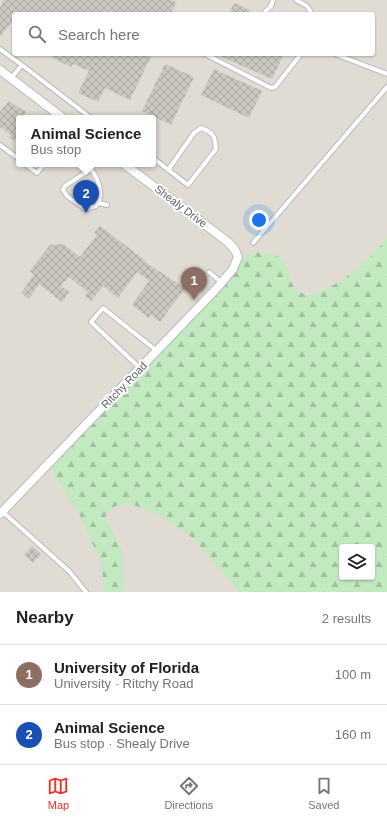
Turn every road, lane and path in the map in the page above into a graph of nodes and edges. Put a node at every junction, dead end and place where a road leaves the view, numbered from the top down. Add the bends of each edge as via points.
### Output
1 (272, 0) edge
2 (296, 0) edge
3 (265, 12) edge
4 (311, 12) edge
5 (0, 49) edge
6 (209, 56) edge
7 (299, 56) edge
8 (340, 56) edge
9 (22, 65) junction
10 (0, 71) edge
11 (387, 74) edge
12 (11, 78) junction
13 (387, 87) edge
14 (59, 115) edge
15 (87, 115) edge
16 (0, 145) edge
17 (16, 157) edge
18 (156, 160) edge
19 (29, 167) edge
20 (42, 167) edge
21 (129, 167) edge
22 (92, 169) joint
23 (168, 170) junction
24 (99, 203) junction
25 (107, 205) dead end
26 (253, 243) dead end
27 (236, 250) joint
28 (209, 272) dead end
29 (222, 283) junction
30 (157, 351) junction
31 (140, 368) junction
32 (1, 513) edge
33 (86, 592) edge

1 - 3 lane via 271,6
2 - 4 lane via 307,6
5 - 9 lane
6 - 7 lane via 271,88 276,87
8 - 11 lane
9 - 12 lane
9 - 15 lane
10 - 12 street
12 - 14 street
13 - 26 lane
16 - 17 lane
18 - 23 lane
19 - 20 lane via 37,173
21 - 27 street, Shealy Drive
22 - 24 lane via 98,180
22 - 24 lane via 65,186 63,190 82,208 89,209
23 - 23 lane via 188,185 216,149 216,138 210,131 201,128 194,133
24 - 25 lane
27 - 29 street, Ritchy Road via 238,257 233,269
28 - 29 lane
29 - 30 street, Ritchy Road
30 - 31 street, Ritchy Road
30 - 31 lane via 102,308 91,322
31 - 32 street, Ritchy Road
32 - 33 lane via 69,571

